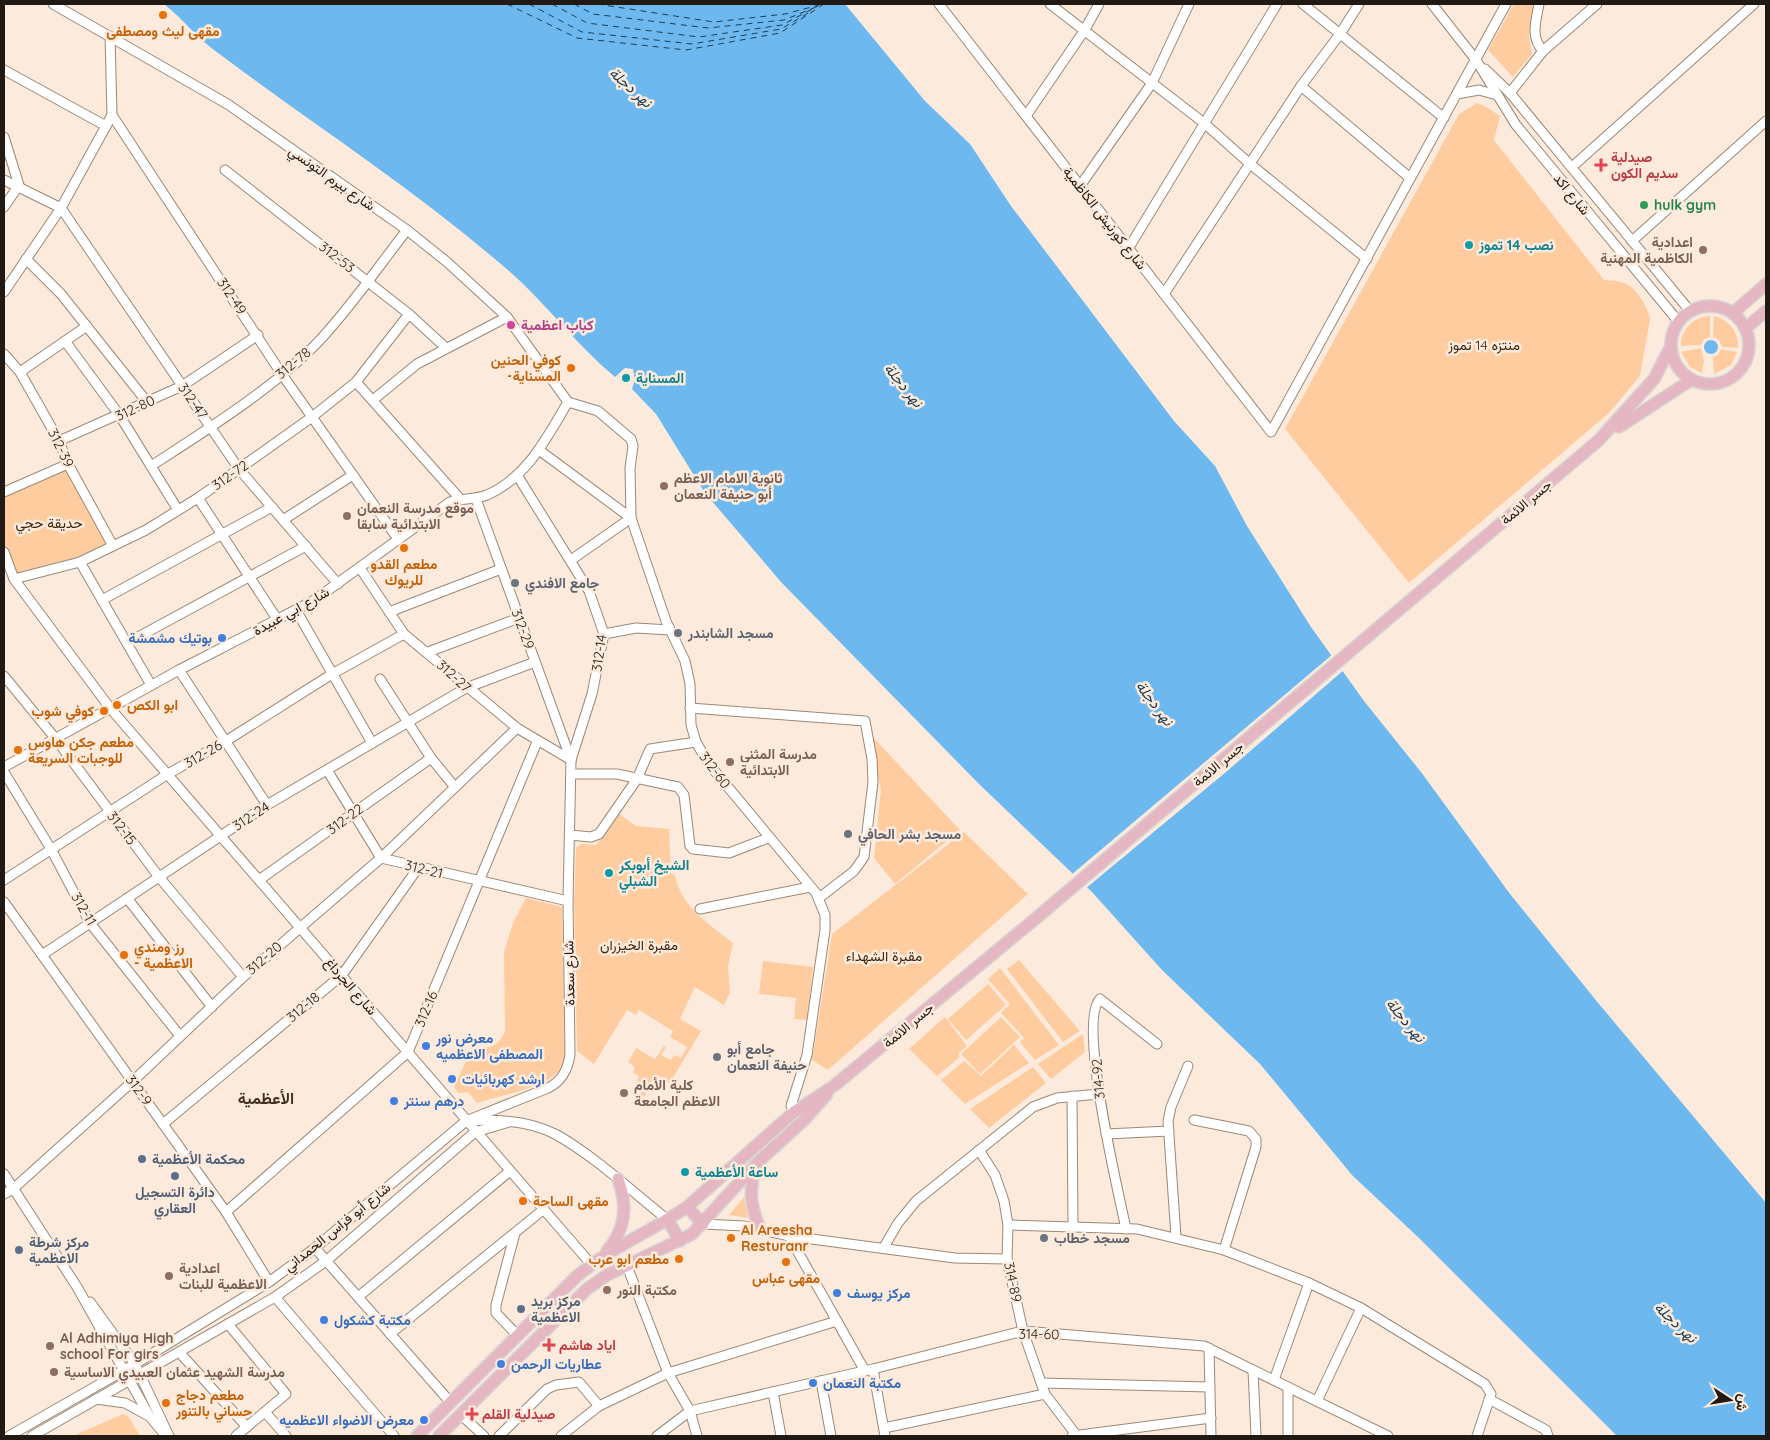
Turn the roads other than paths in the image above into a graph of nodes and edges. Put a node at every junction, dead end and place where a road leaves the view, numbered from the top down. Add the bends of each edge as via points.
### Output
1 (53, 4) edge
2 (939, 4) edge
3 (1050, 4) edge
4 (1099, 4) edge
5 (1189, 4) edge
6 (1278, 4) edge
7 (1303, 4) edge
8 (1359, 4) edge
9 (1432, 4) edge
10 (1506, 4) edge
11 (1539, 4) edge
12 (1597, 4) edge
13 (1754, 4) edge
14 (1084, 30) junction
15 (1340, 34) junction
16 (110, 36) junction
17 (1543, 51) junction
18 (1476, 60) junction
19 (4, 70) edge
20 (1152, 83) junction
21 (1301, 86) junction
22 (1510, 93) junction
23 (1457, 94) junction
24 (1497, 95) junction
25 (112, 115) junction
26 (1026, 116) junction
27 (1444, 118) junction
28 (1766, 121) edge
29 (1204, 123) junction
30 (106, 126) junction
31 (4, 137) edge
32 (1249, 163) junction
33 (1572, 167) junction
34 (225, 170) dead end
35 (1410, 178) junction
36 (4, 180) edge
37 (19, 185) junction
38 (1080, 186) junction
39 (4, 207) edge
40 (61, 208) junction
41 (407, 230) junction
42 (1632, 242) junction
43 (1128, 248) junction
44 (26, 259) junction
45 (1367, 259) junction
46 (4, 273) edge
47 (13, 277) junction
48 (367, 281) junction
49 (1766, 284) edge
50 (4, 292) edge
51 (1164, 294) junction
52 (1690, 311) junction
53 (1766, 311) edge
54 (1733, 313) junction
55 (409, 314) junction
56 (507, 317) junction
57 (1678, 321) junction
58 (87, 326) junction
59 (1746, 328) junction
60 (258, 335) junction
61 (65, 341) junction
62 (446, 348) junction
63 (1670, 348) junction
64 (4, 354) edge
65 (20, 372) junction
66 (281, 373) junction
67 (1691, 380) junction
68 (356, 382) junction
69 (182, 386) junction
70 (373, 400) junction
71 (147, 402) junction
72 (568, 402) junction
73 (120, 416) junction
74 (312, 417) junction
75 (211, 427) junction
76 (1599, 440) junction
77 (59, 441) junction
78 (539, 450) junction
79 (68, 464) junction
80 (151, 466) junction
81 (239, 469) junction
82 (353, 475) junction
83 (517, 475) junction
84 (4, 492) edge
85 (198, 498) junction
86 (476, 499) junction
87 (460, 500) junction
88 (272, 507) junction
89 (178, 510) junction
90 (631, 518) junction
91 (283, 520) junction
92 (221, 534) junction
93 (398, 539) junction
94 (113, 546) junction
95 (306, 546) junction
96 (4, 552) edge
97 (571, 560) junction
98 (80, 562) junction
99 (360, 568) junction
100 (501, 569) junction
101 (248, 576) junction
102 (14, 579) junction
103 (338, 584) junction
104 (102, 600) junction
105 (296, 610) junction
106 (389, 612) junction
107 (519, 618) junction
108 (276, 619) junction
109 (670, 630) junction
110 (404, 634) junction
111 (604, 634) junction
112 (127, 643) junction
113 (428, 652) junction
114 (535, 662) junction
115 (179, 670) junction
116 (332, 674) junction
117 (4, 676) edge
118 (380, 679) dead end
119 (151, 685) junction
120 (466, 688) junction
121 (110, 708) junction
122 (690, 708) junction
123 (408, 722) junction
124 (517, 728) junction
125 (55, 738) junction
126 (226, 741) junction
127 (536, 742) junction
128 (696, 742) junction
129 (372, 743) junction
130 (430, 758) junction
131 (571, 760) junction
132 (4, 767) edge
133 (327, 770) junction
134 (4, 772) edge
135 (168, 774) junction
136 (572, 774) junction
137 (637, 779) junction
138 (454, 786) junction
139 (267, 805) junction
140 (110, 812) junction
141 (354, 812) junction
142 (570, 835) junction
143 (221, 836) junction
144 (768, 838) junction
145 (51, 849) junction
146 (381, 858) junction
147 (418, 868) junction
148 (159, 877) junction
149 (4, 880) edge
150 (259, 880) junction
151 (480, 882) junction
152 (810, 887) junction
153 (127, 898) junction
154 (819, 898) junction
155 (568, 901) junction
156 (4, 902) edge
157 (700, 909) dead end
158 (90, 923) junction
159 (300, 927) junction
160 (42, 955) junction
161 (342, 975) junction
162 (242, 977) junction
163 (212, 1007) junction
164 (180, 1036) junction
165 (1157, 1044) dead end
166 (408, 1052) junction
167 (1188, 1066) dead end
168 (132, 1082) junction
169 (835, 1084) junction
170 (1098, 1094) junction
171 (1072, 1096) junction
172 (794, 1112) junction
173 (1194, 1120) dead end
174 (466, 1121) junction
175 (509, 1122) junction
176 (163, 1124) junction
177 (1169, 1131) junction
178 (475, 1132) junction
179 (1106, 1134) junction
180 (979, 1150) junction
181 (758, 1162) junction
182 (510, 1171) junction
183 (4, 1174) edge
184 (618, 1179) junction
185 (14, 1189) junction
186 (4, 1194) edge
187 (686, 1207) junction
188 (544, 1209) junction
189 (226, 1212) junction
190 (668, 1220) junction
191 (703, 1224) junction
192 (1008, 1226) junction
193 (1073, 1228) junction
194 (760, 1229) junction
195 (1126, 1229) junction
196 (515, 1233) junction
197 (790, 1236) junction
198 (1176, 1237) junction
199 (680, 1241) junction
200 (884, 1247) junction
201 (315, 1248) junction
202 (1224, 1250) junction
203 (603, 1256) junction
204 (1007, 1259) junction
205 (326, 1260) junction
206 (591, 1264) junction
207 (628, 1266) junction
208 (269, 1282) junction
209 (1309, 1283) junction
210 (77, 1287) junction
211 (275, 1297) junction
212 (358, 1298) junction
213 (1361, 1308) junction
214 (837, 1321) junction
215 (228, 1324) junction
216 (1023, 1331) junction
217 (390, 1334) junction
218 (518, 1336) junction
219 (1209, 1348) junction
220 (179, 1352) junction
221 (135, 1364) junction
222 (124, 1370) junction
223 (869, 1370) junction
224 (1253, 1370) junction
225 (668, 1373) junction
226 (141, 1374) junction
227 (129, 1380) junction
228 (1274, 1380) junction
229 (821, 1381) junction
230 (1041, 1383) junction
231 (1210, 1387) junction
232 (1288, 1387) junction
233 (774, 1392) junction
234 (1045, 1394) junction
235 (96, 1399) junction
236 (1489, 1399) junction
237 (1317, 1401) junction
238 (451, 1403) junction
239 (599, 1406) junction
240 (690, 1411) junction
241 (265, 1412) junction
242 (461, 1414) junction
243 (150, 1417) junction
244 (1211, 1418) junction
245 (247, 1427) junction
246 (885, 1432) edge
247 (44, 1433) edge
248 (9, 1436) edge
249 (32, 1436) edge
250 (166, 1436) edge
251 (170, 1436) edge
252 (236, 1436) edge
253 (286, 1436) edge
254 (394, 1436) edge
255 (417, 1436) edge
256 (439, 1436) edge
257 (484, 1436) edge
258 (499, 1436) edge
259 (561, 1436) edge
260 (657, 1436) edge
261 (697, 1436) edge
262 (781, 1436) edge
263 (831, 1436) edge
264 (1075, 1436) edge
265 (1211, 1436) edge
266 (1256, 1436) edge
267 (1288, 1436) edge
268 (1388, 1436) edge
269 (1477, 1436) edge
270 (1548, 1436) edge

1 - 16 street, شارع بيرم التونسي
2 - 26 street, شارع كورنيش الكاظمية
3 - 14 street
4 - 14 street
5 - 20 street
6 - 29 street
7 - 15 street
8 - 15 street
9 - 18 street, شارع اكد
10 - 18 street
11 - 17 street via 1534,35
12 - 17 street
13 - 33 street
14 - 20 street
14 - 26 street
15 - 21 street
15 - 27 street
16 - 25 street
16 - 41 street, شارع بيرم التونسي via 229,104
17 - 22 street
18 - 22 street, شارع اكد
18 - 23 street
18 - 24 street, شارع اكد
19 - 30 street
20 - 29 street
20 - 38 street
21 - 32 street
21 - 35 street
22 - 33 street, شارع اكد
23 - 24 street via 1479,90
23 - 27 street
24 - 57 street, شارع اكد via 1516,125
25 - 30 street
25 - 60 street, 312-49
26 - 38 street, شارع كورنيش الكاظمية
27 - 35 street
28 - 42 street
29 - 32 street
29 - 43 street
30 - 40 street
31 - 37 street
32 - 45 street
32 - 51 street
33 - 42 street, شارع اكد
34 - 48 street, 312-53
35 - 45 street
36 - 37 street
37 - 39 street
37 - 40 street
38 - 43 street, شارع كورنيش الكاظمية
40 - 44 street
40 - 69 street, 312-47
41 - 48 street, 312-78
41 - 56 street, شارع بيرم التونسي
42 - 52 street, شارع اكد
43 - 51 street, شارع كورنيش الكاظمية
44 - 47 street
44 - 58 street
45 - 51 street, شارع كورنيش الكاظمية via 1271,432
46 - 47 street
47 - 50 street
48 - 55 street, 312-53
48 - 66 street, 312-78 via 317,342
49 - 54 main road
52 - 54 main road via 1708,305
52 - 57 main road
53 - 59 main road
54 - 59 main road
55 - 62 street, 312-53
55 - 68 street, 312-72
56 - 62 street
56 - 72 street, شارع بيرم التونسي
57 - 63 main road via 1673,329
58 - 61 street
58 - 71 street
59 - 67 main road via 1749,350 1738,373 1716,384
60 - 66 street, 312-49
60 - 69 street, 312-80
61 - 65 street
61 - 73 street
62 - 70 street via 418,364
63 - 67 main road via 1680,372
63 - 76 main road, جسر الائمة via 1654,379
64 - 65 street, 312-39
65 - 77 street, 312-39
66 - 74 street, 312-49
66 - 75 street, 312-78
67 - 76 main road, جسر الائمة
68 - 70 street
68 - 74 street, 312-72
69 - 71 street, 312-80
69 - 75 street, 312-47
70 - 87 street
71 - 73 street, 312-80
72 - 78 street, شارع ابي عبيدة
72 - 90 street, 312-60 via 598,411 631,439
73 - 77 street, 312-80
73 - 80 street
74 - 81 street, 312-72
74 - 82 street, 312-49
75 - 80 street, 312-78
75 - 81 street, 312-47
76 - 169 main road, جسر الائمة via 1041,914
77 - 79 street, 312-39
78 - 83 street, شارع ابي عبيدة
78 - 90 street
79 - 84 street
79 - 94 street, 312-39
80 - 89 street
81 - 85 street, 312-72
81 - 88 street, 312-47
82 - 91 street
82 - 93 street, 312-49
83 - 86 street, شارع ابي عبيدة via 501,488
83 - 97 street, 312-14
85 - 89 street, 312-72
85 - 92 street
86 - 87 street, شارع ابي عبيدة
86 - 100 street, 312-29
87 - 93 street, شارع ابي عبيدة via 445,504
88 - 91 street, 312-47
88 - 92 street
89 - 94 street, 312-72
90 - 97 street
90 - 109 street, 312-60
91 - 95 street, 312-47
92 - 101 street
92 - 104 street
93 - 99 street, شارع ابي عبيدة
94 - 98 street, 312-72
95 - 101 street
95 - 103 street, 312-47
96 - 102 street, شارع الجرداغ
97 - 111 street, 312-14 via 589,591
98 - 102 street, 312-72
98 - 104 street
99 - 103 street, شارع ابي عبيدة
99 - 106 street, 312-27
100 - 106 street
100 - 107 street, 312-29
101 - 108 street
101 - 112 street
102 - 121 street, شارع الجرداغ
103 - 105 street, شارع ابي عبيدة
104 - 112 street
105 - 108 street, شارع ابي عبيدة
105 - 116 street
106 - 110 street, 312-27
107 - 113 street
107 - 114 street, 312-29
108 - 115 street, شارع ابي عبيدة
109 - 111 street via 636,628
109 - 122 street, 312-60 via 688,672
110 - 113 street, 312-27
110 - 116 street, 312-26
111 - 131 street, 312-14 via 592,694
112 - 119 street
113 - 120 street, 312-27
114 - 120 street, 312-24
114 - 131 street, 312-29
115 - 119 street, شارع ابي عبيدة
115 - 126 street
116 - 126 street, 312-26
116 - 129 street
117 - 125 street, 312-15
118 - 123 street
119 - 121 street, شارع ابي عبيدة
120 - 123 street, 312-24
120 - 124 street, 312-27
121 - 125 street, شارع ابي عبيدة
121 - 135 street, شارع الجرداغ
122 - 128 street, 312-60
122 - 154 street via 865,721 872,759 873,789 864,857 854,871
123 - 129 street, 312-24
123 - 130 street
124 - 127 street, 312-27
124 - 138 street, 312-20
125 - 132 street, شارع ابي عبيدة
125 - 140 street, 312-15
126 - 135 street, 312-26
126 - 139 street
127 - 131 street, 312-27
127 - 151 street, 312-16
128 - 137 street via 650,749
128 - 144 street, 312-60 via 708,763
129 - 133 street, 312-24
130 - 138 street
130 - 141 street, 312-22
131 - 136 street, شارع سعدة
133 - 139 street, 312-24
133 - 141 street
134 - 145 street, 312-11
135 - 140 street, 312-26
135 - 143 street, شارع الجرداغ
136 - 137 street via 617,774
136 - 142 street, شارع سعدة
137 - 142 street via 599,834 594,837
137 - 144 street via 681,789 693,849 729,853
138 - 146 street, 312-20
139 - 143 street, 312-24
140 - 145 street, 312-26
140 - 148 street, 312-15
141 - 146 street
141 - 150 street, 312-22
142 - 155 street, شارع سعدة
143 - 148 street, 312-24
143 - 150 street, شارع الجرداغ
144 - 152 street, 312-60
145 - 149 street, 312-26
145 - 158 street, 312-11
146 - 147 street, 312-21
146 - 159 street, 312-20
147 - 151 street, 312-21
147 - 161 street, 312-18
148 - 153 street, 312-24
148 - 162 street, 312-15
150 - 159 street, شارع الجرداغ
151 - 155 street, 312-21
151 - 166 street, 312-16
152 - 154 street, 312-60
152 - 157 street
153 - 158 street, 312-24
153 - 163 street
154 - 172 street, 312-60 via 825,915 825,930 807,1055 791,1106
155 - 174 street, شارع سعدة via 570,1054 567,1068 560,1080 548,1088
156 - 160 street, 312-9
158 - 160 street, 312-24
158 - 164 street, 312-11
159 - 161 street, شارع الجرداغ
159 - 162 street, 312-20
160 - 168 street, 312-9
161 - 166 street, شارع الجرداغ
161 - 176 street, 312-18
162 - 163 street, 312-20
163 - 164 street, 312-20
164 - 168 street, 312-20
165 - 170 street, 314-92 via 1100,1000 1093,1019
166 - 174 street, شارع الجرداغ
166 - 189 street, 312-16
167 - 177 street via 1169,1114
168 - 176 street, 312-9
168 - 185 street, 312-20
169 - 172 main road
169 - 181 main road via 804,1120
170 - 171 street
170 - 179 street, 314-92
171 - 180 street via 1033,1108
171 - 193 street
172 - 187 main road
173 - 202 street via 1249,1131 1256,1139
174 - 175 street, شارع أبو فراس الحمداني
174 - 178 street, شارع الجرداغ
174 - 201 street, شارع أبو فراس الحمداني
175 - 178 street, شارع أبو فراس الحمداني
175 - 184 street, شارع أبو فراس الحمداني via 554,1134
176 - 189 street, 312-9
177 - 179 street
177 - 198 street
178 - 182 street, شارع الجرداغ
178 - 205 street, شارع أبو فراس الحمداني
179 - 195 street, 314-92
180 - 192 street, 314-89 via 995,1175
180 - 200 street via 916,1201
181 - 191 main road
181 - 194 main road via 750,1192
182 - 188 street, شارع الجرداغ
182 - 212 street
183 - 185 street
184 - 190 street, شارع أبو فراس الحمداني
184 - 203 main road via 624,1196 625,1214 621,1230
185 - 186 street, 312-20
185 - 210 street
187 - 190 main road
187 - 191 main road
188 - 196 street
188 - 206 street, شارع الجرداغ
189 - 208 street, 312-9
190 - 199 main road
190 - 203 main road
191 - 194 street
191 - 199 main road
192 - 193 street
192 - 204 street, 314-89
193 - 195 street
194 - 197 street
195 - 198 street
196 - 217 street
196 - 218 street via 496,1313
197 - 200 street
197 - 214 street
198 - 202 street
199 - 207 main road
200 - 204 street via 955,1258
201 - 205 street
201 - 208 street, شارع أبو فراس الحمداني
202 - 209 street
203 - 206 main road
204 - 216 street, 314-89
205 - 211 street, شارع أبو فراس الحمداني
205 - 212 street
206 - 218 main road
207 - 225 street
207 - 242 main road via 587,1289
208 - 221 street, شارع أبو فراس الحمداني
209 - 213 street
209 - 228 street
210 - 221 street
210 - 222 street
211 - 215 street, شارع أبو فراس الحمداني
211 - 254 street
212 - 217 street
213 - 236 street via 1485,1384 1489,1389
213 - 237 street
214 - 223 street
214 - 225 street
215 - 220 street, شارع أبو فراس الحمداني
215 - 241 street via 286,1394
216 - 219 street, 314-60
216 - 223 street, 314-60
216 - 230 street, 314-89
217 - 238 street
218 - 238 main road
219 - 224 street, 314-60
219 - 231 street
220 - 226 street, شارع أبو فراس الحمداني
220 - 245 street
221 - 222 street, شارع أبو فراس الحمداني
221 - 226 street
222 - 227 street
222 - 248 street, شارع أبو فراس الحمداني
223 - 229 street, 314-60
223 - 246 street
224 - 228 street, 314-60
224 - 266 street
225 - 239 street
225 - 240 street
226 - 227 street, شارع أبو فراس الحمداني
226 - 251 street
227 - 235 street, شارع أبو فراس الحمداني
227 - 243 street
228 - 232 street, 314-60
229 - 233 street, 314-60
229 - 263 street
230 - 231 street
230 - 234 street, 314-89
231 - 244 street
232 - 237 street, 314-60
232 - 267 street
233 - 240 street, 314-60
233 - 262 street
234 - 246 street
234 - 264 street, 314-89
235 - 243 street via 125,1403
235 - 247 street, شارع أبو فراس الحمداني
236 - 269 street
236 - 270 street via 1546,1430
237 - 268 street, 314-60
238 - 255 main road
239 - 258 street via 579,1382 556,1385
239 - 259 street
240 - 260 street, 314-60
240 - 261 street
241 - 245 street
241 - 253 street
242 - 256 main road
242 - 257 street
243 - 250 street
244 - 264 street
244 - 265 street
245 - 252 street
247 - 249 street, شارع أبو فراس الحمداني

